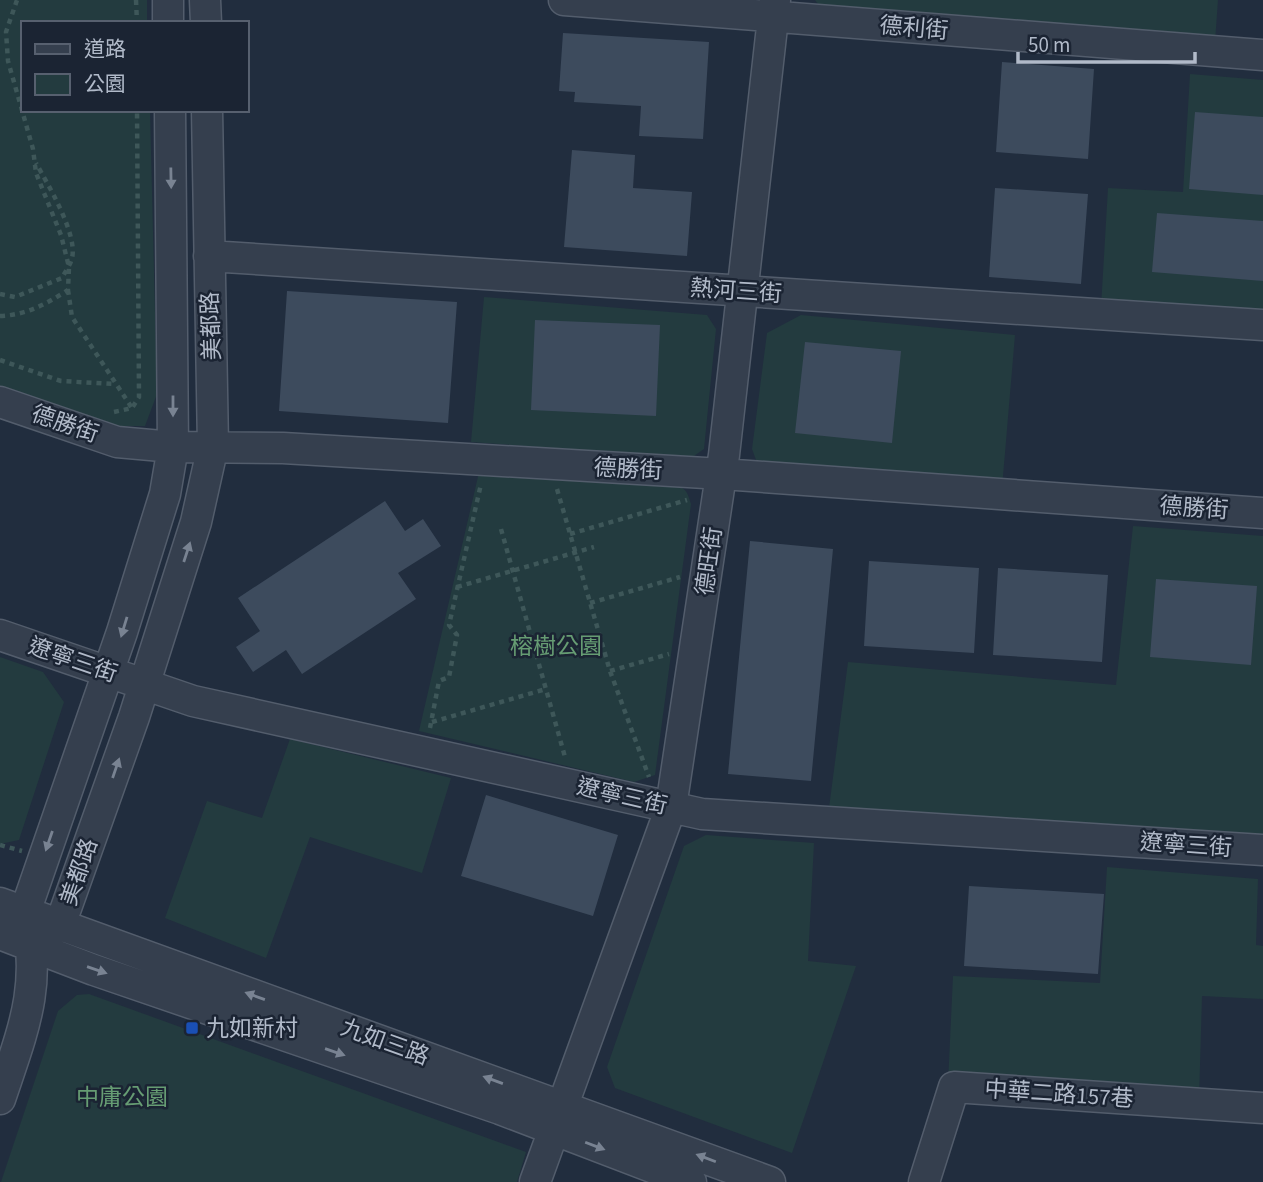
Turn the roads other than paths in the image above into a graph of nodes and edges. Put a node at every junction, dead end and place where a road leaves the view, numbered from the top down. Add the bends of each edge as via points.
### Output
1 (168, 0) edge
2 (205, 0) edge
3 (564, 0) edge
4 (774, 8) edge
5 (168, 21) edge
6 (205, 21) edge
7 (1263, 55) edge
8 (170, 112) edge
9 (207, 112) edge
10 (209, 256) junction
11 (745, 291) junction
12 (1263, 325) edge
13 (0, 402) edge
14 (213, 446) junction
15 (173, 447) junction
16 (722, 474) junction
17 (1263, 513) edge
18 (0, 635) edge
19 (108, 672) junction
20 (145, 684) junction
21 (671, 807) junction
22 (1263, 850) edge
23 (12, 907) edge
24 (60, 925) junction
25 (0, 934) edge
26 (33, 946) junction
27 (0, 1099) edge
28 (1263, 1108) edge
29 (557, 1117) junction
30 (535, 1182) edge
31 (691, 1182) edge
32 (770, 1182) edge
33 (924, 1182) edge

1 - 5 street
2 - 6 street
3 - 4 street, 德利街
4 - 7 street, 德利街
4 - 11 street, 德旺街
8 -> 15 street, 美都路
9 - 10 street, 美都路
10 - 11 street, 熱河三街
10 - 14 street, 美都路
11 - 12 street, 熱河三街
11 - 16 street, 德旺街
13 - 15 street, 德勝街 via 117,442
14 - 15 street, 德勝街
14 - 16 street, 德勝街
20 -> 14 street, 美都路 via 201,507
15 -> 19 street, 美都路 via 165,494
16 - 17 street, 德勝街
16 - 21 street, 德旺街
18 - 19 street, 遼寧三街
19 - 20 street, 遼寧三街
19 -> 23 street, 美都路
20 - 21 street, 遼寧三街 via 193,701
24 -> 20 street, 美都路
21 - 22 street, 遼寧三街 via 702,814
21 - 29 street, 德旺街
23 - 24 street, 九如三路
23 - 26 street, 美都路
24 - 26 street, 美都路
29 -> 24 street, 九如三路
25 - 26 street, 九如三路
26 - 27 street via 30,1008
26 -> 29 street, 九如三路
28 - 33 street, 中華二路157巷 via 954,1087
29 - 30 street, 德旺街
29 -> 31 street, 九如三路
32 -> 29 street, 九如三路

